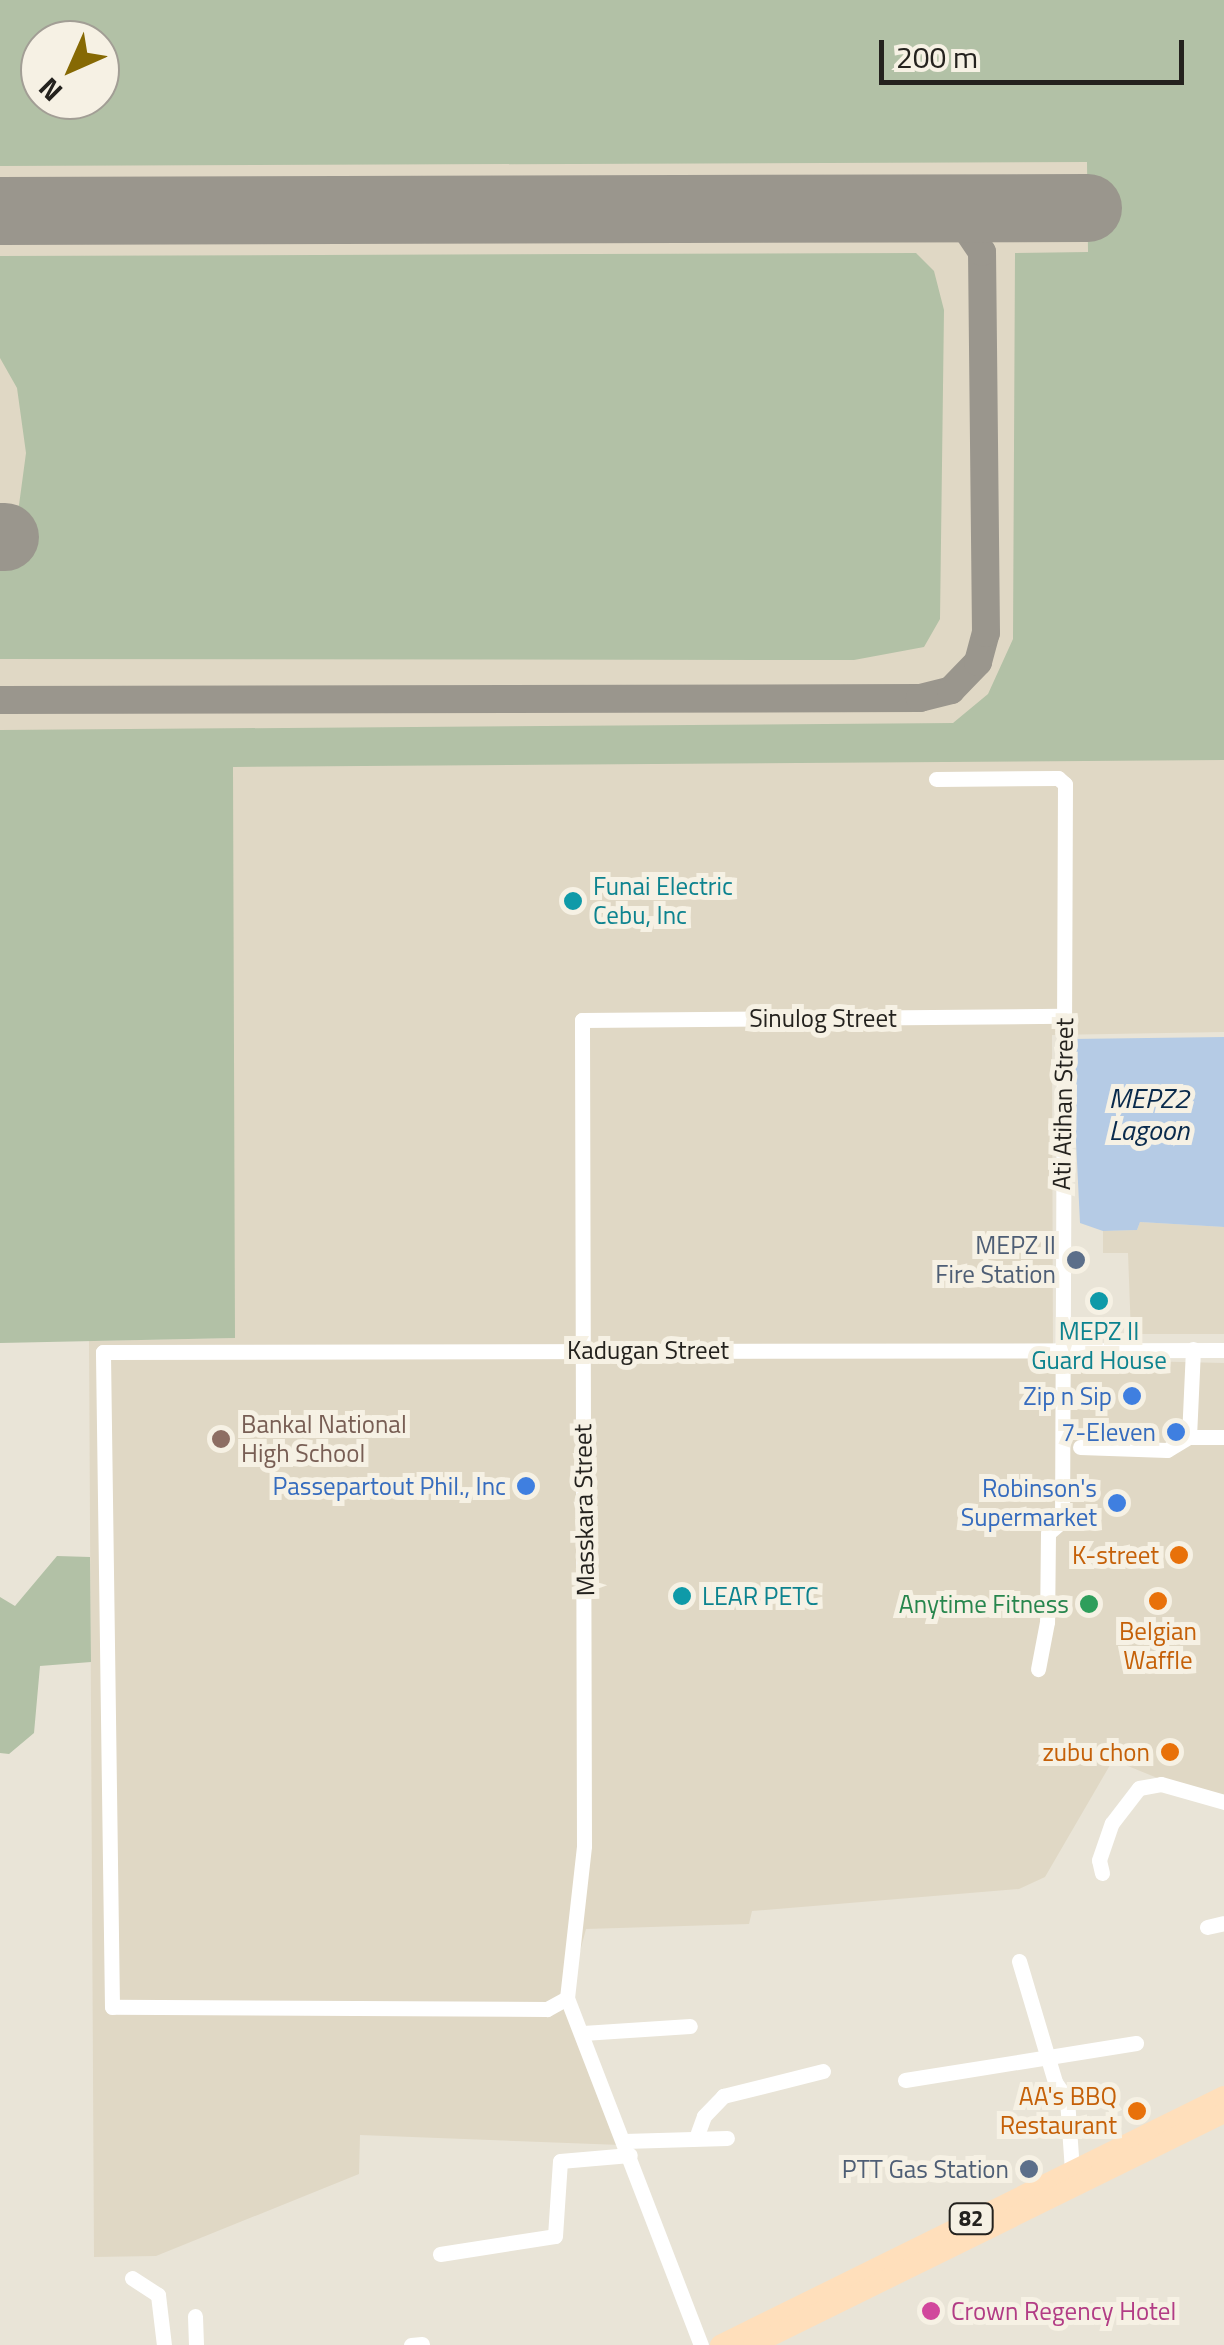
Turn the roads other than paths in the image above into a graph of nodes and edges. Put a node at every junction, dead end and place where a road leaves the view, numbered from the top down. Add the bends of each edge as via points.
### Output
1 (936, 778) dead end
2 (1064, 1016) junction
3 (582, 1020) joint
4 (1060, 1349) junction
5 (1193, 1349) junction
6 (582, 1350) junction
7 (1224, 1350) edge
8 (1190, 1436) junction
9 (1224, 1437) edge
10 (1080, 1448) dead end
11 (1038, 1668) dead end
12 (1224, 1802) edge
13 (1102, 1874) dead end
14 (1224, 1922) edge
15 (1207, 1927) dead end
16 (1019, 1961) dead end
17 (567, 1998) junction
18 (690, 2026) dead end
19 (583, 2032) junction
20 (1136, 2043) dead end
21 (1050, 2060) junction
22 (824, 2071) dead end
23 (905, 2080) dead end
24 (1224, 2096) edge
25 (1224, 2113) edge
26 (696, 2138) junction
27 (726, 2138) dead end
28 (627, 2148) junction
29 (1072, 2171) junction
30 (1051, 2190) junction
31 (440, 2254) dead end
32 (132, 2278) dead end
33 (195, 2316) dead end
34 (422, 2344) edge
35 (164, 2345) edge
36 (196, 2345) edge
37 (411, 2345) edge
38 (701, 2345) edge
39 (720, 2345) edge
40 (753, 2345) edge

1 - 2 street, Ati Atihan Street via 1063,781
2 - 3 street, Sinulog Street
2 - 4 street, Ati Atihan Street
3 - 6 street, Masskara Street
4 - 5 street, Kadugan Street
4 - 6 street, Kadugan Street
4 - 11 street, Ati Atihan Street via 1062,1521 1048,1533 1047,1622
5 - 7 street, Kadugan Street
5 - 8 street
6 - 17 street, Masskara Street via 584,1846
6 - 17 street, Kadugan Street via 103,1352 112,2008 547,2010
8 - 9 street
8 - 10 street via 1167,1450
12 - 13 street via 1160,1784 1139,1788 1112,1823 1099,1860
14 - 15 street
16 - 21 street
17 - 19 street
18 - 19 street
19 - 28 street
20 - 21 street via 1066,2050
21 - 23 street
21 - 29 street via 1068,2100
22 - 26 street via 723,2096
24 - 29 main road, 82
25 - 30 main road, 82
26 - 27 street
26 - 28 street
28 - 31 street via 560,2161 555,2236
28 - 38 street
29 - 30 main road, 82
30 - 39 main road, 82
30 - 40 main road, 82
32 - 35 street via 158,2295
33 - 36 street
34 - 37 street

